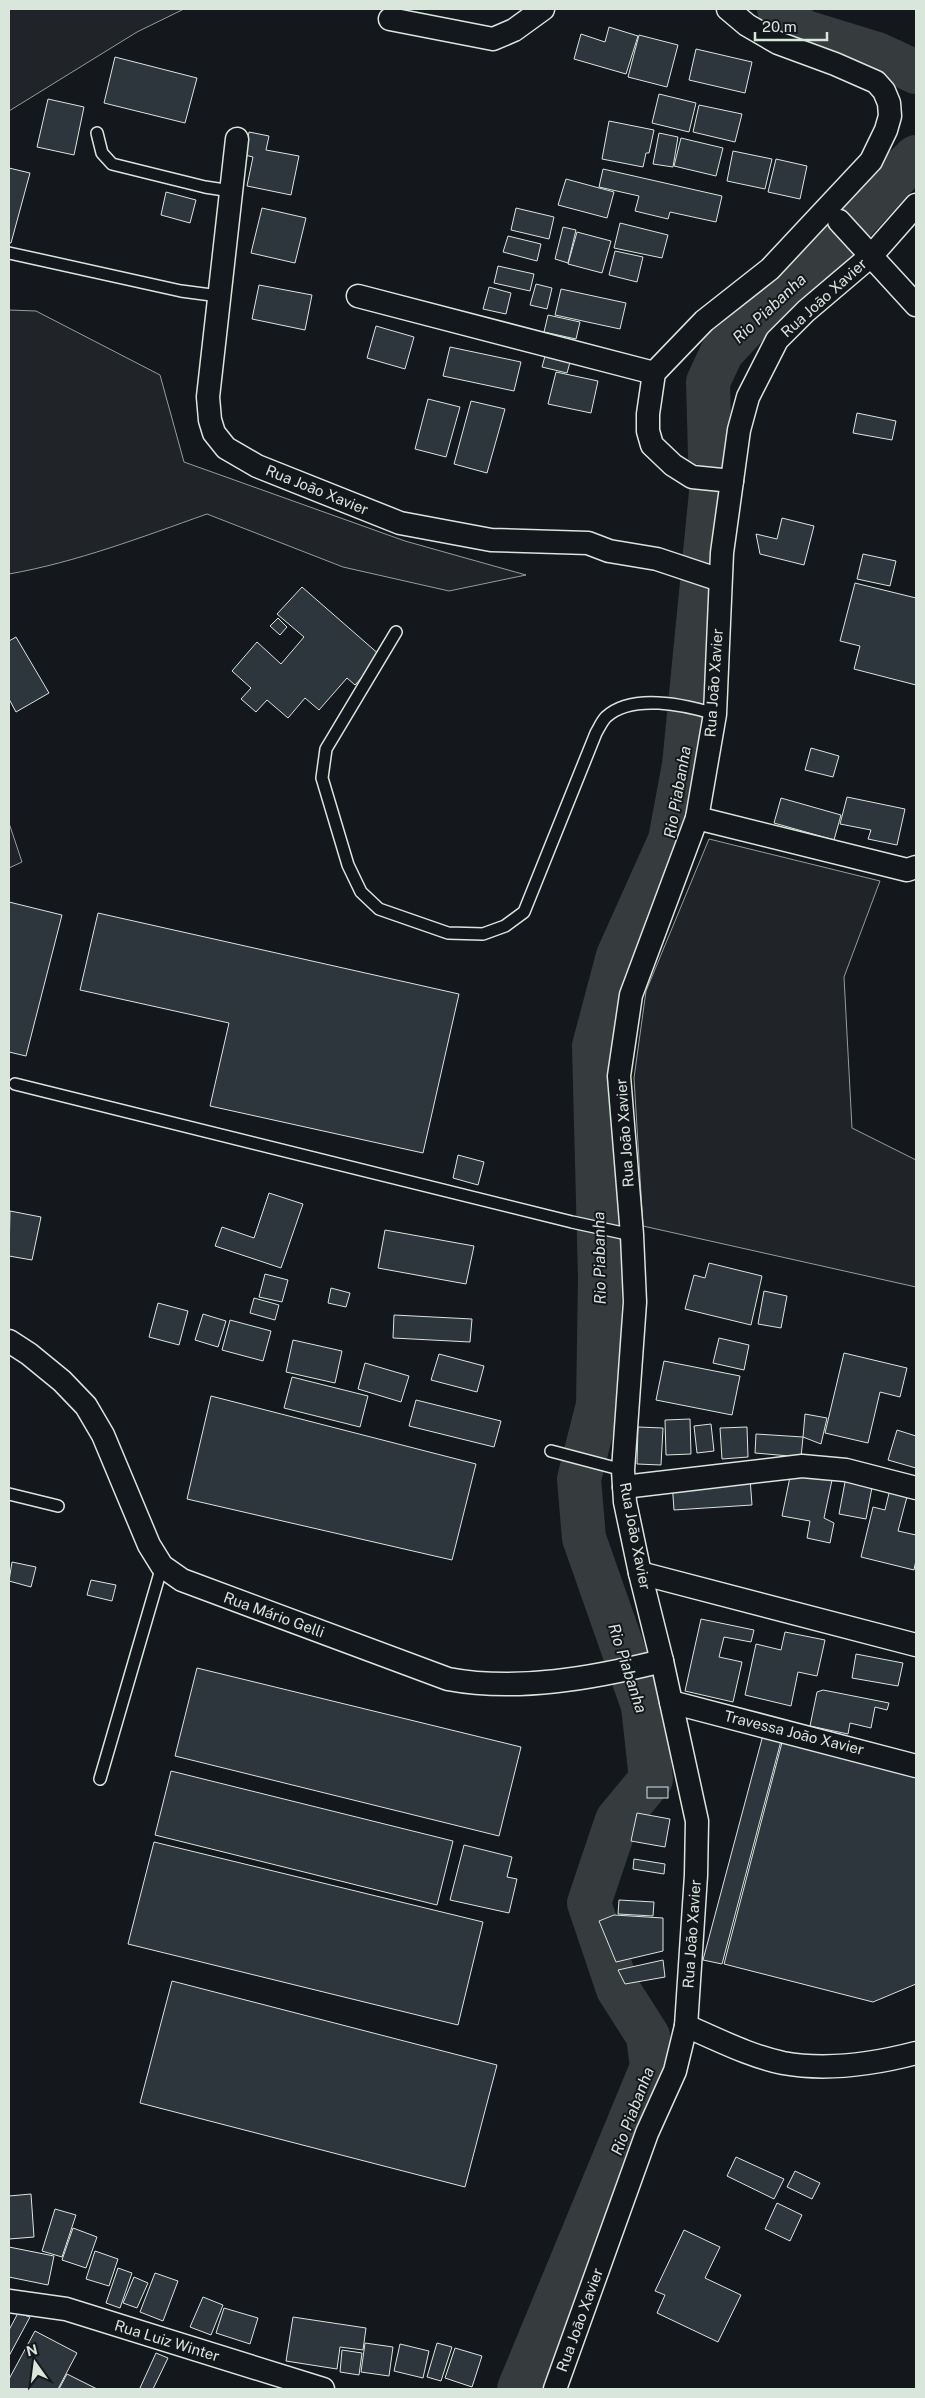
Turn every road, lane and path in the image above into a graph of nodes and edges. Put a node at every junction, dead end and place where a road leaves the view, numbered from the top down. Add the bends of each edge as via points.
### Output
1 (543, 9) edge
2 (728, 9) edge
3 (390, 19) dead end
4 (97, 133) dead end
5 (237, 138) dead end
6 (231, 191) junction
7 (916, 205) edge
8 (838, 221) dead end
9 (867, 249) junction
10 (9, 253) edge
11 (219, 296) junction
12 (358, 296) dead end
13 (916, 305) edge
14 (654, 373) junction
15 (725, 481) junction
16 (719, 579) junction
17 (396, 632) dead end
18 (711, 713) junction
19 (697, 818) junction
20 (916, 867) edge
21 (16, 1084) dead end
22 (632, 1235) junction
23 (9, 1341) edge
24 (551, 1451) dead end
25 (623, 1478) junction
26 (916, 1488) edge
27 (9, 1494) edge
28 (58, 1506) dead end
29 (162, 1566) junction
30 (640, 1573) junction
31 (916, 1644) edge
32 (652, 1664) junction
33 (671, 1702) junction
34 (916, 1766) edge
35 (100, 1779) dead end
36 (686, 2026) junction
37 (916, 2053) edge
38 (9, 2301) edge
39 (323, 2389) edge
40 (555, 2389) edge

1 - 3 street via 514,30 493,39
2 - 14 street via 778,43 876,82 890,103 890,116 871,162 770,269 704,321
4 - 6 lane via 102,153 112,164
5 - 6 street, Rua João Xavier
6 - 11 street, Rua João Xavier
7 - 9 street, Rua João Xavier
8 - 9 street
9 - 13 street
9 - 15 street, Rua João Xavier via 777,340 748,397
10 - 11 lane via 181,291
11 - 16 street, Rua João Xavier via 208,397 210,420 220,441 240,457 400,523 491,540 588,543 610,551 657,559
12 - 14 street
14 - 15 street via 648,414 652,445 692,477
15 - 16 street, Rua João Xavier
16 - 18 street, Rua João Xavier
17 - 18 lane via 326,749 322,778 348,865 361,892 379,909 448,933 483,934 505,926 524,912 596,733 606,717 626,706 650,703
18 - 19 street, Rua João Xavier
19 - 20 street via 907,870
19 - 22 street, Rua João Xavier via 631,995 625,1032 620,1076
21 - 22 lane
22 - 25 street, Rua João Xavier via 635,1302
23 - 29 street via 62,1381 86,1406 103,1435 139,1522
24 - 25 lane
25 - 26 street via 802,1466 846,1470
25 - 30 street, Rua João Xavier
27 - 28 lane
29 - 32 street, Rua Mário Gelli via 196,1586 448,1679 476,1684 550,1682
29 - 35 lane
30 - 31 street
30 - 32 street, Rua João Xavier
32 - 33 street, Rua João Xavier
33 - 34 street, Travessa João Xavier
33 - 36 street, Rua João Xavier via 696,1821 696,1875
36 - 37 street via 747,2052 817,2067 857,2064
36 - 40 street, Rua João Xavier via 675,2071 647,2133
38 - 39 street, Rua Luiz Winter via 66,2309

